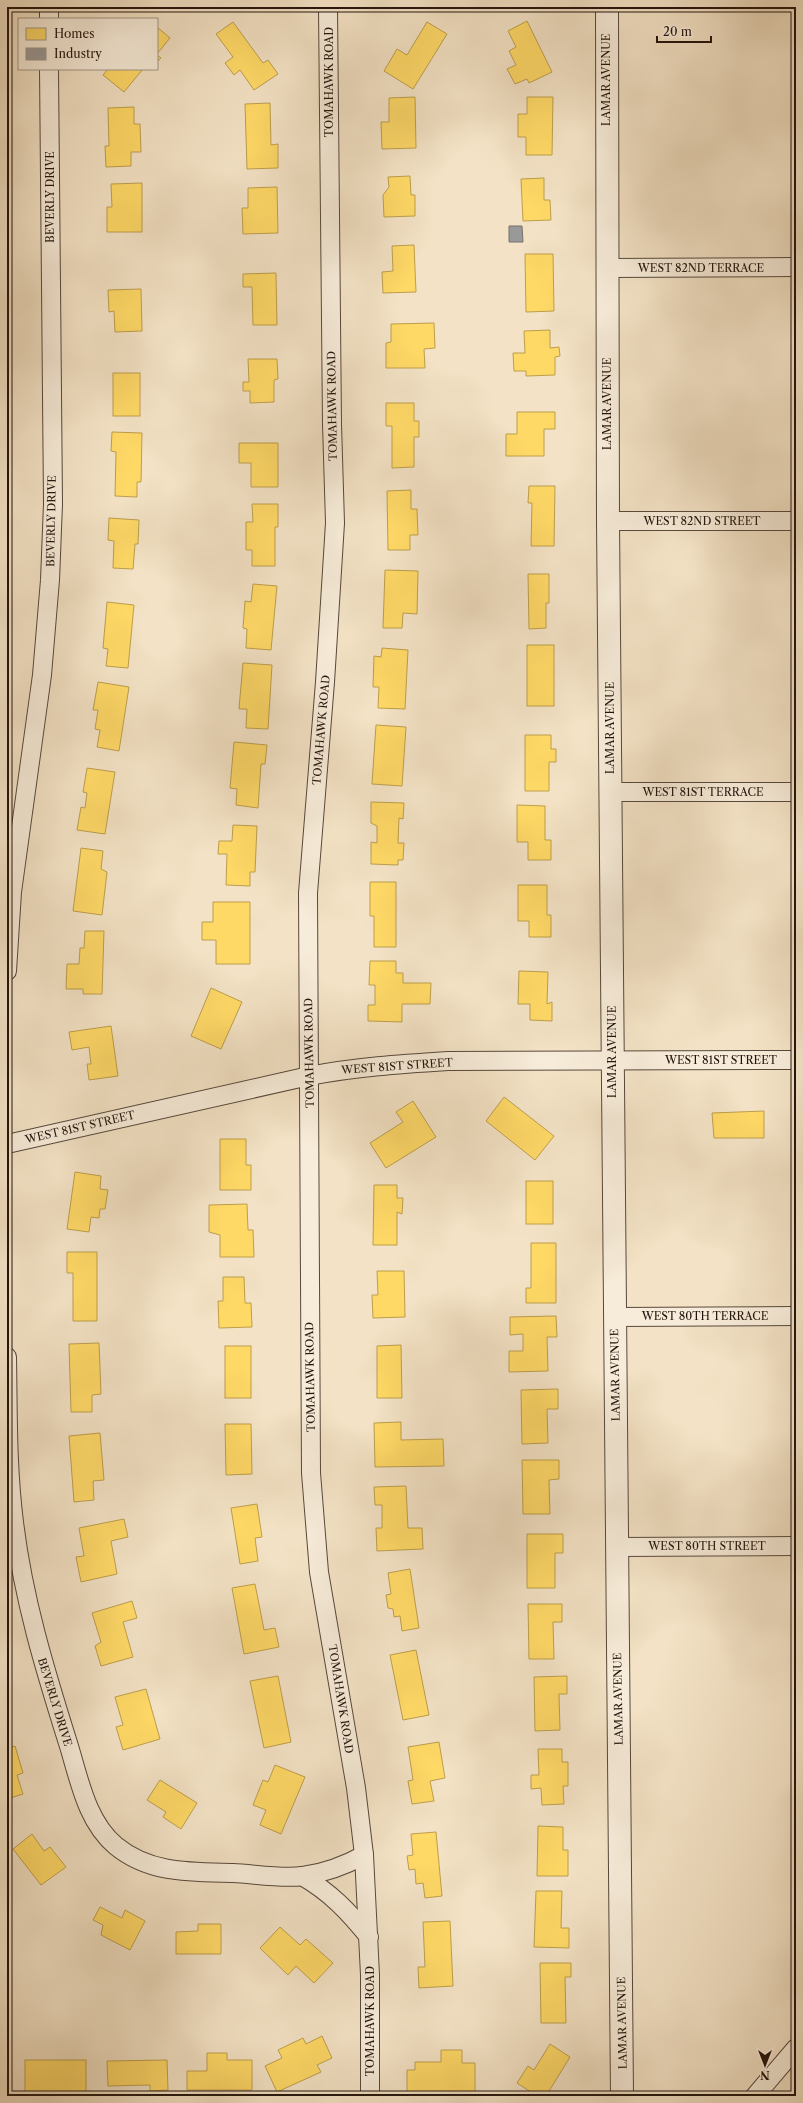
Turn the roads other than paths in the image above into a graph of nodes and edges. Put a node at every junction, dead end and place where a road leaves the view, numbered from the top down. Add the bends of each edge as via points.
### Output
1 (49, 7) edge
2 (328, 7) edge
3 (607, 7) edge
4 (49, 18) edge
5 (49, 70) edge
6 (796, 267) edge
7 (606, 268) junction
8 (796, 520) edge
9 (608, 521) junction
10 (610, 792) junction
11 (796, 792) edge
12 (7, 971) edge
13 (796, 1060) edge
14 (612, 1061) junction
15 (309, 1076) junction
16 (7, 1144) edge
17 (796, 1316) edge
18 (615, 1317) junction
19 (7, 1357) edge
20 (796, 1546) edge
21 (617, 1547) junction
22 (364, 1855) junction
23 (302, 1876) junction
24 (369, 1937) junction
25 (796, 2048) edge
26 (370, 2096) edge
27 (622, 2096) edge
28 (754, 2096) edge

1 - 4 street
2 - 15 street, TOMAHAWK ROAD via 335,523 308,893
3 - 7 street, LAMAR AVENUE
5 - 12 street, BEVERLY DRIVE via 52,496 50,580 42,675 12,892
6 - 7 street, WEST 82ND TERRACE
7 - 9 street, LAMAR AVENUE
8 - 9 street, WEST 82ND STREET
9 - 10 street, LAMAR AVENUE
10 - 11 street, WEST 81ST TERRACE
10 - 14 street, LAMAR AVENUE
13 - 14 street, WEST 81ST STREET
14 - 15 street, WEST 81ST STREET via 448,1061 335,1070
14 - 18 street, LAMAR AVENUE
15 - 16 street, WEST 81ST STREET
15 - 22 street, TOMAHAWK ROAD via 311,1473 320,1572 356,1788
17 - 18 street, WEST 80TH TERRACE
18 - 21 street, LAMAR AVENUE
19 - 23 street, BEVERLY DRIVE via 8,1450 14,1522 23,1579 51,1689 87,1806 98,1827 116,1846 140,1862 156,1868
20 - 21 street, WEST 80TH STREET
21 - 27 street, LAMAR AVENUE
22 - 23 street, BEVERLY DRIVE via 346,1865
22 - 24 street, TOMAHAWK ROAD
23 - 24 street, BEVERLY DRIVE via 335,1898
24 - 26 street, TOMAHAWK ROAD
25 - 28 street

